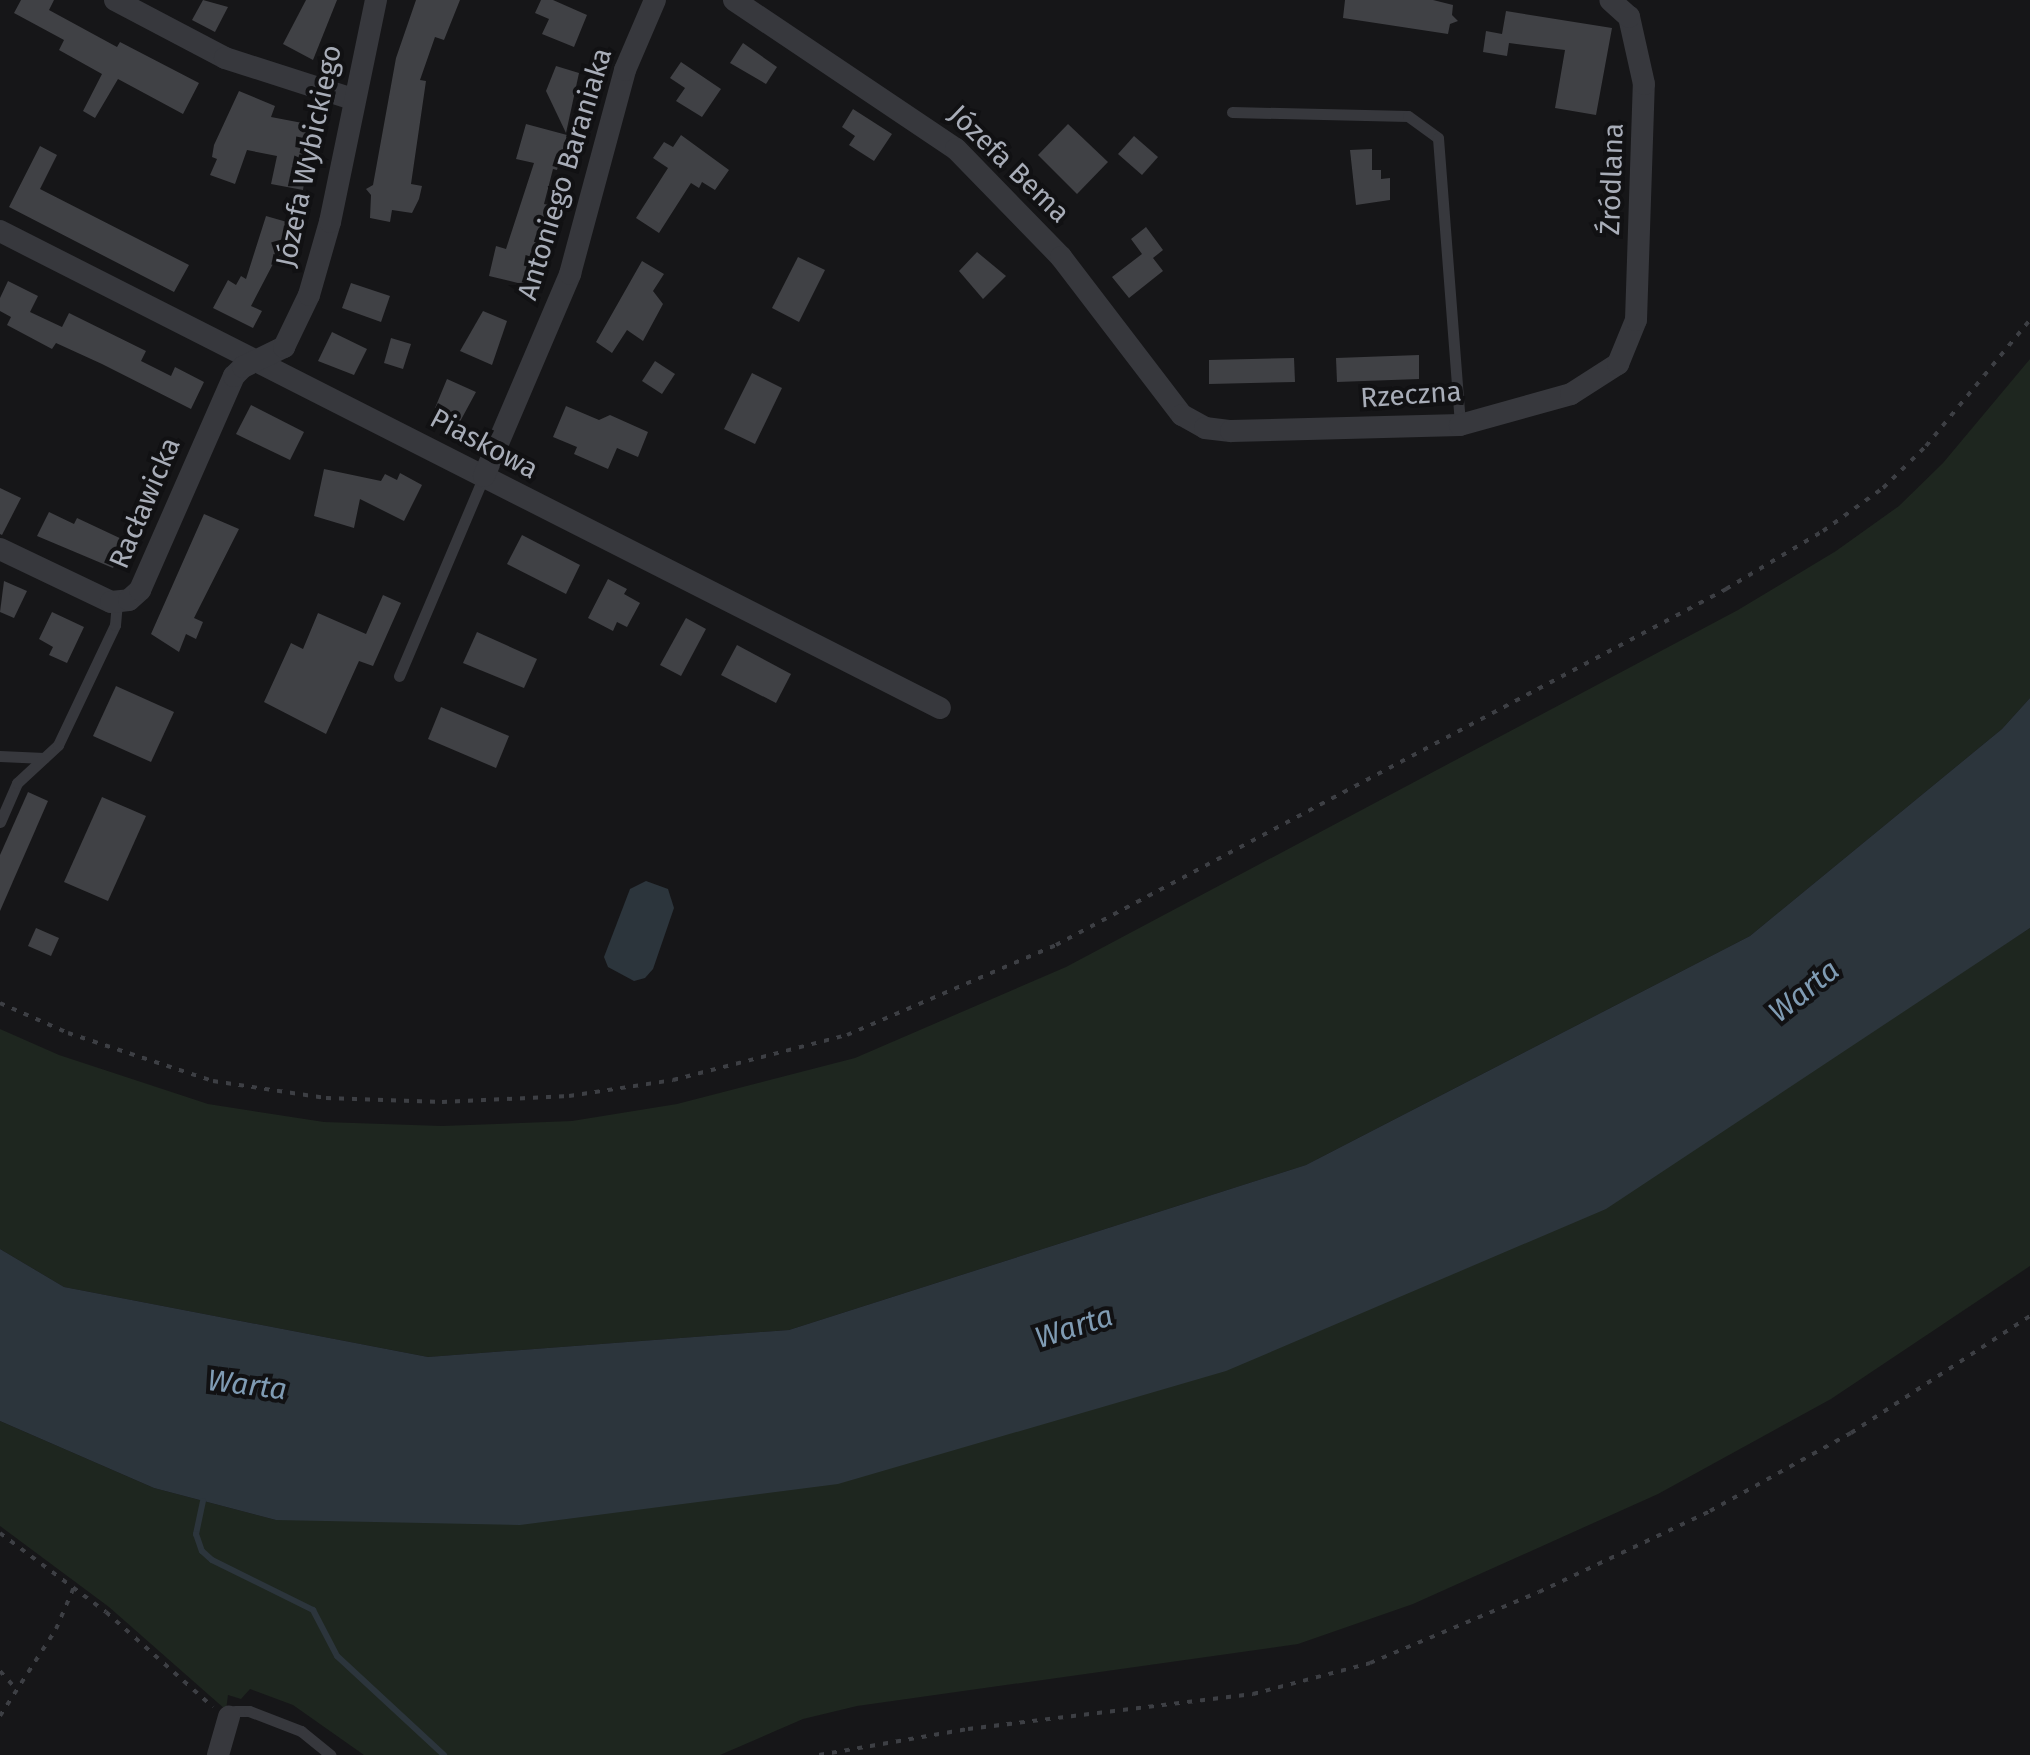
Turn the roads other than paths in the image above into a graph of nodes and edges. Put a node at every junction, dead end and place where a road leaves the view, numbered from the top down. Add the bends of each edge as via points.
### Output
1 (376, 0) edge
2 (655, 0) edge
3 (734, 0) edge
4 (1611, 0) edge
5 (120, 1) edge
6 (353, 99) junction
7 (1232, 112) dead end
8 (0, 231) edge
9 (256, 362) junction
10 (1618, 364) joint
11 (1194, 424) joint
12 (1460, 425) junction
13 (484, 476) junction
14 (0, 549) edge
15 (117, 602) junction
16 (399, 676) dead end
17 (940, 708) dead end
18 (0, 756) edge
19 (44, 758) junction
20 (0, 822) edge
21 (229, 1717) joint
22 (218, 1755) edge
23 (331, 1755) edge

1 - 6 street, Józefa Wybickiego
2 - 13 street, Antoniego Baraniaka via 625,70 574,264
3 - 11 street, Józefa Bema via 900,108 982,172 1061,257
4 - 10 street, Źródlana via 1635,33 1645,102 1636,320
5 - 6 street via 246,66
6 - 9 street, Józefa Wybickiego via 309,295 284,347
7 - 12 lane via 1408,116 1438,138
8 - 9 street, Piaskowa
9 - 13 street, Piaskowa
9 - 15 street, Racławicka via 231,382 140,590
10 - 12 street, Rzeczna via 1571,394
11 - 12 street, Rzeczna via 1232,431
13 - 16 lane
13 - 17 street, Piaskowa
14 - 15 street, Racławicka
15 - 19 lane via 115,625 58,744
18 - 19 lane
19 - 20 lane via 17,783
21 - 22 street
21 - 23 lane via 249,1711 302,1732

